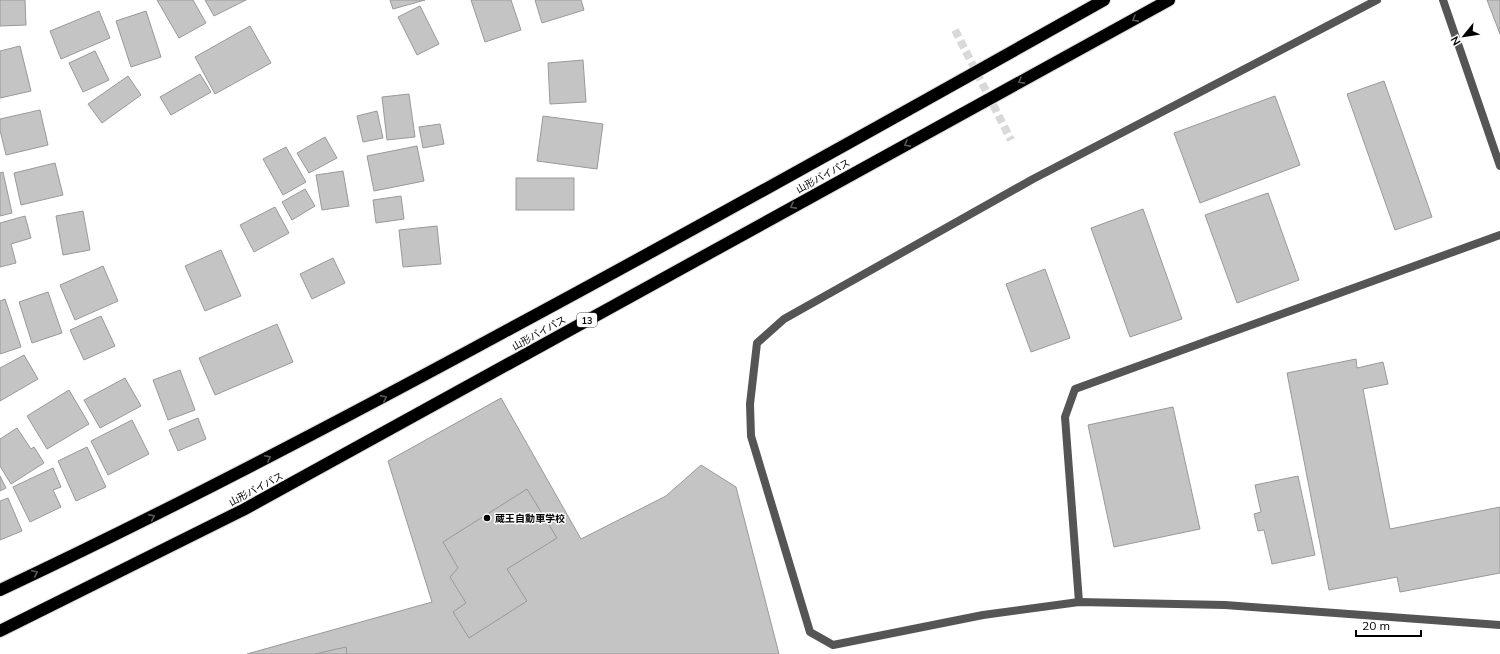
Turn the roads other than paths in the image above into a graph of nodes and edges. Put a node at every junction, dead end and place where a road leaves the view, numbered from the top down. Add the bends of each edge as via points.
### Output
1 (1104, 0) edge
2 (1169, 0) edge
3 (1378, 0) edge
4 (1443, 0) edge
5 (1500, 166) edge
6 (1500, 235) edge
7 (0, 590) edge
8 (1079, 602) junction
9 (1500, 625) edge
10 (0, 631) edge

7 -> 1 highway, 山形バイパス via 190,498 364,408 768,188
2 -> 10 highway, 山形バイパス / 13 via 243,510
3 - 8 street via 1033,179 784,319 757,343 750,404 751,436 810,632 833,645 983,615
4 - 5 street
6 - 8 street via 1075,389 1065,417
8 - 9 street via 1225,605

